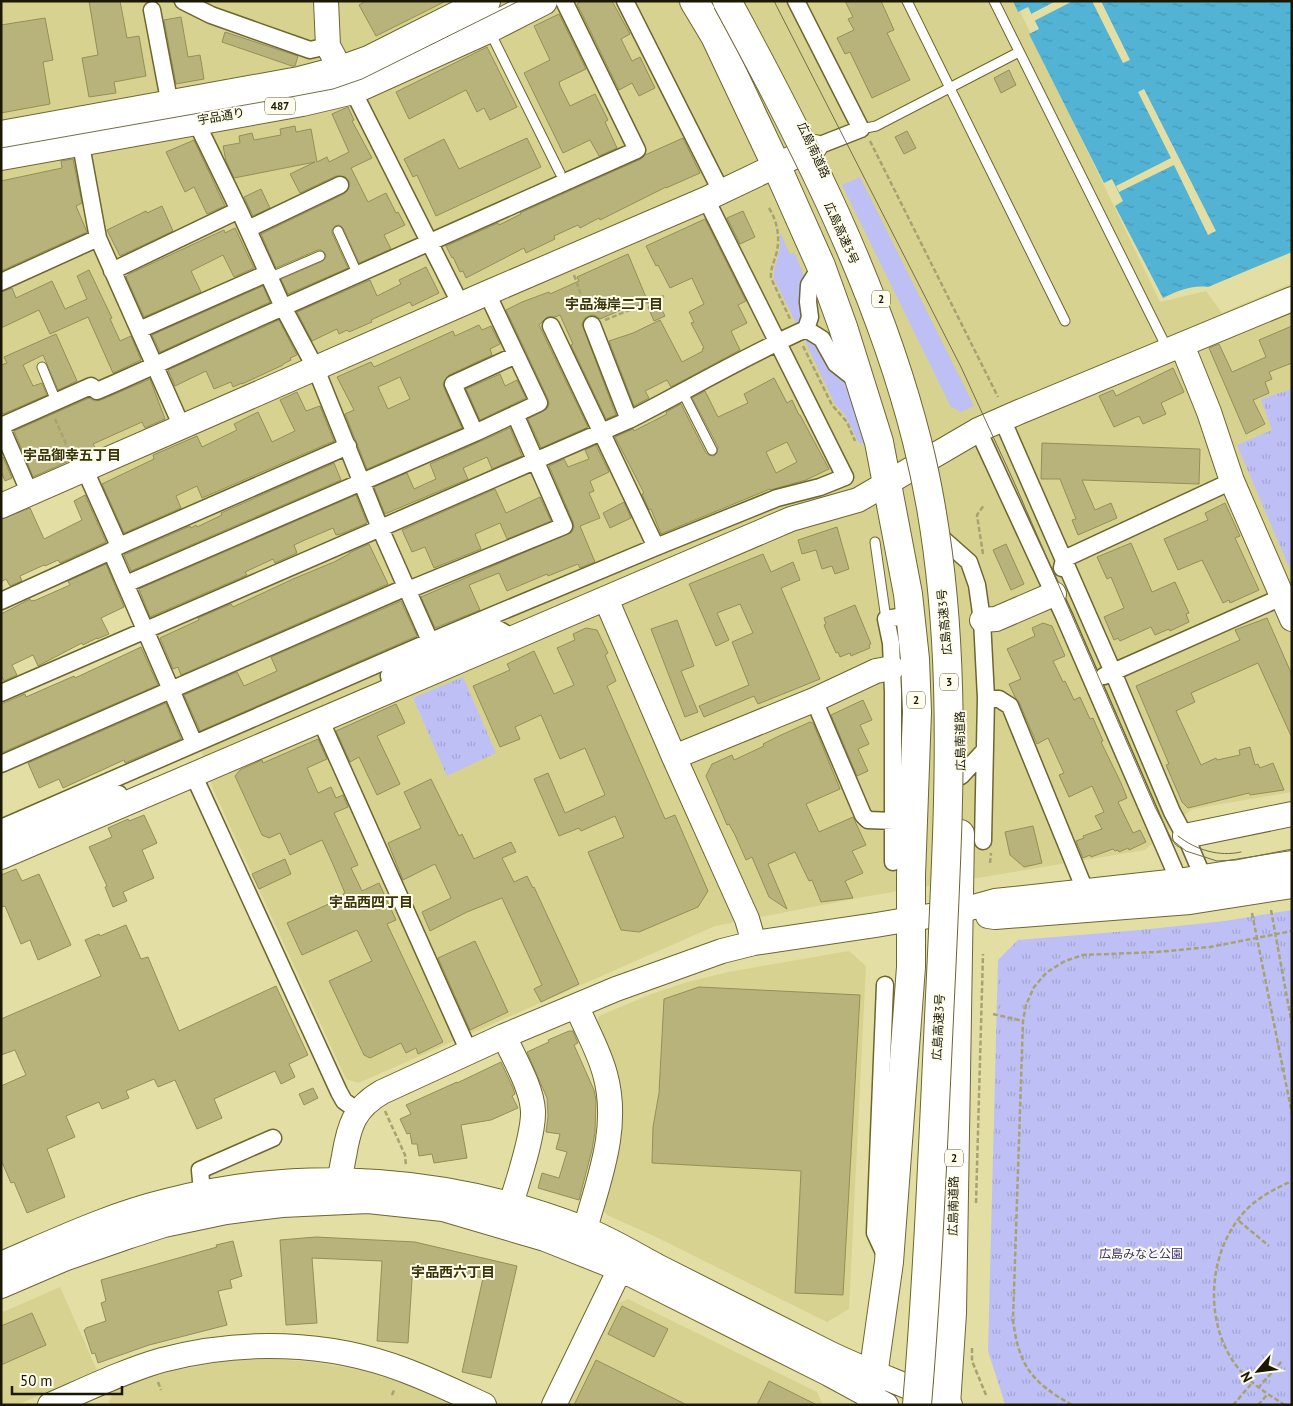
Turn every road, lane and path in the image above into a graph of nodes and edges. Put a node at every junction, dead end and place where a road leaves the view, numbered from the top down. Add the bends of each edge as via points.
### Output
1 (183, 1) edge
2 (326, 1) edge
3 (543, 1) edge
4 (564, 1) edge
5 (625, 1) edge
6 (694, 1) edge
7 (728, 1) edge
8 (735, 1) edge
9 (796, 1) edge
10 (994, 1) edge
11 (911, 3) edge
12 (152, 10) dead end
13 (483, 14) edge
14 (328, 46) junction
15 (1018, 52) junction
16 (347, 80) junction
17 (950, 87) junction
18 (170, 105) junction
19 (199, 120) junction
20 (79, 132) junction
21 (865, 134) junction
22 (1, 135) edge
23 (815, 147) junction
24 (1, 156) edge
25 (776, 165) junction
26 (560, 172) dead end
27 (340, 185) dead end
28 (714, 195) junction
29 (239, 210) junction
30 (248, 229) junction
31 (338, 232) dead end
32 (98, 238) junction
33 (429, 242) junction
34 (320, 256) dead end
35 (821, 266) junction
36 (112, 271) junction
37 (573, 272) dead end
38 (358, 275) junction
39 (269, 276) junction
40 (1, 282) edge
41 (486, 293) junction
42 (664, 296) dead end
43 (1292, 299) edge
44 (461, 305) junction
45 (283, 307) junction
46 (1065, 321) dead end
47 (592, 325) junction
48 (552, 326) dead end
49 (806, 329) junction
50 (139, 330) junction
51 (777, 342) junction
52 (1176, 348) junction
53 (516, 355) junction
54 (155, 366) junction
55 (42, 367) dead end
56 (316, 369) junction
57 (861, 383) junction
58 (682, 393) junction
59 (53, 403) junction
60 (1000, 408) junction
61 (515, 414) junction
62 (629, 420) junction
63 (1, 426) edge
64 (182, 427) junction
65 (978, 430) junction
66 (602, 431) junction
67 (475, 433) junction
68 (348, 446) junction
69 (712, 450) dead end
70 (929, 458) junction
71 (535, 460) junction
72 (78, 462) junction
73 (1232, 481) junction
74 (362, 482) junction
75 (886, 483) junction
76 (30, 494) junction
77 (1, 506) edge
78 (380, 528) junction
79 (943, 539) junction
80 (874, 542) dead end
81 (656, 547) junction
82 (115, 548) junction
83 (1064, 559) junction
84 (126, 584) junction
85 (407, 589) junction
86 (1054, 594) junction
87 (1282, 597) junction
88 (606, 599) junction
89 (1, 602) edge
90 (898, 617) junction
91 (1292, 619) edge
92 (982, 620) junction
93 (145, 630) junction
94 (513, 638) junction
95 (432, 646) junction
96 (892, 668) junction
97 (1113, 672) junction
98 (1093, 681) junction
99 (392, 689) junction
100 (171, 690) junction
101 (1, 694) edge
102 (986, 698) junction
103 (814, 700) junction
104 (320, 719) junction
105 (194, 743) junction
106 (985, 750) junction
107 (674, 757) junction
108 (1, 764) edge
109 (193, 774) junction
110 (960, 776) junction
111 (144, 796) junction
112 (1292, 814) edge
113 (904, 819) junction
114 (1, 828) edge
115 (1185, 836) junction
116 (1, 841) edge
117 (983, 841) dead end
118 (1, 857) edge
119 (893, 862) dead end
120 (1292, 863) edge
121 (1203, 877) junction
122 (1178, 881) junction
123 (1292, 886) edge
124 (1085, 890) junction
125 (1190, 902) junction
126 (1271, 910) dead end
127 (959, 911) junction
128 (1252, 913) dead end
129 (911, 919) junction
130 (1292, 932) edge
131 (1275, 934) junction
132 (1257, 938) junction
133 (754, 944) junction
134 (983, 954) dead end
135 (885, 984) dead end
136 (577, 1007) junction
137 (993, 1014) dead end
138 (1023, 1021) junction
139 (1292, 1025) edge
140 (504, 1036) junction
141 (469, 1052) junction
142 (905, 1053) junction
143 (882, 1067) junction
144 (384, 1107) dead end
145 (358, 1111) junction
146 (1292, 1114) edge
147 (274, 1138) dead end
148 (406, 1166) dead end
149 (1292, 1181) edge
150 (338, 1191) junction
151 (202, 1192) junction
152 (510, 1204) junction
153 (976, 1212) dead end
154 (1239, 1221) junction
155 (585, 1229) junction
156 (1268, 1246) dead end
157 (888, 1262) junction
158 (1, 1264) edge
159 (620, 1269) junction
160 (1, 1286) edge
161 (972, 1342) dead end
162 (1283, 1360) dead end
163 (1253, 1382) junction
164 (1258, 1388) junction
165 (1267, 1394) junction
166 (986, 1395) dead end
167 (93, 1396) edge
168 (874, 1397) edge
169 (947, 1404) edge
170 (50, 1405) edge
171 (484, 1405) edge
172 (554, 1405) edge
173 (917, 1405) edge
174 (1072, 1405) edge
175 (1233, 1405) edge
176 (1258, 1405) edge
177 (1285, 1405) edge

1 - 14 street via 211,15 310,50
2 - 14 street
3 - 13 highway, 宇品通り / 487
4 - 33 street via 637,150
5 - 28 street
6 - 25 highway, 2 via 715,36
7 - 173 highway, 広島高速3号 / 3, bridge via 778,95 849,245 895,363 918,442 934,526 946,630 949,793 925,1310
8 - 23 highway, 広島南道路 / 2
9 - 21 street
10 - 15 lane
11 - 17 lane
12 - 18 street
13 - 16 highway, 宇品通り / 487
13 - 26 lane
14 - 16 street
15 - 17 lane
15 - 52 lane
16 - 18 highway, 宇品通り / 487 via 299,81
16 - 19 highway, 宇品通り / 487 via 302,102
16 - 33 street
17 - 21 lane
17 - 46 lane
18 - 20 highway, 宇品通り / 487
19 - 20 highway, 宇品通り / 487
19 - 29 street via 200,130
20 - 22 highway, 宇品通り / 487
20 - 24 highway, 宇品通り / 487
20 - 32 street
21 - 23 street
21 - 60 path
23 - 25 street
23 - 70 highway, 広島南道路 / 2 via 866,258 904,359 922,419
25 - 28 street
25 - 35 highway, 2
27 - 30 street
28 - 41 street
28 - 51 street
29 - 30 street
29 - 36 street
30 - 39 street
31 - 38 lane
32 - 36 street
32 - 40 street
33 - 38 street
33 - 44 street
34 - 39 lane
35 - 49 street via 809,285 810,317
35 - 57 highway, 2
36 - 50 street
37 - 47 path
38 - 45 street
39 - 45 street
39 - 50 street
41 - 44 street
41 - 53 street
42 - 47 path
43 - 52 street
44 - 56 street
45 - 54 street
45 - 56 street
47 - 62 street
48 - 66 street
49 - 51 street
49 - 57 street via 822,338 836,364
50 - 54 street
51 - 58 street
51 - 81 street via 845,477 777,498
52 - 60 street
52 - 73 street via 1209,412
53 - 61 street via 539,403
53 - 67 street via 453,384
54 - 59 street via 97,391 91,386
54 - 64 street
55 - 59 lane
56 - 64 street
56 - 68 street
57 - 75 highway, 2 via 879,442
58 - 62 street
58 - 69 lane
59 - 63 street
59 - 72 path
60 - 65 street
60 - 83 street
61 - 67 street
61 - 71 street
62 - 66 street
63 - 76 street
64 - 72 street
65 - 70 street
65 - 86 street
66 - 71 street
66 - 81 street
67 - 74 street
68 - 74 street
68 - 82 street
70 - 75 street
70 - 79 highway, 広島南道路 / 2
71 - 78 street
71 - 85 street via 564,526
72 - 76 street
72 - 82 street
73 - 83 street
73 - 87 street
74 - 78 street
74 - 84 street
75 - 88 street via 858,500 791,519
75 - 90 highway, 2 via 908,594
76 - 77 street
78 - 85 street
78 - 93 street
79 - 92 street via 969,562 977,585
79 - 110 highway, 広島南道路 / 2 via 957,657
80 - 90 lane
81 - 95 street
82 - 84 street
82 - 89 street
83 - 86 street
83 - 97 street
84 - 93 street
85 - 95 street
85 - 100 street
86 - 92 street via 996,619
86 - 98 street
87 - 91 street
87 - 97 street
88 - 94 street
88 - 107 street
90 - 96 street via 891,643
90 - 113 highway, 2 via 915,659 916,703
92 - 102 street
93 - 100 street
93 - 101 street
94 - 95 street via 498,628
94 - 99 street
95 - 99 street via 389,676
95 - 105 street
96 - 103 street via 876,671
96 - 113 street via 894,794
97 - 98 street
97 - 115 street
98 - 122 street
99 - 104 street
100 - 105 street
100 - 108 street
102 - 106 street
102 - 124 street via 999,699 1010,706
103 - 107 street
103 - 113 street via 862,815 868,820
104 - 109 street
104 - 141 street
105 - 114 street
106 - 110 street
106 - 117 street
107 - 133 street via 747,919
109 - 111 street
109 - 145 street via 339,1092
110 - 127 highway, 広島南道路 / 2
111 - 116 street via 128,791
111 - 118 street
112 - 115 street
113 - 119 street
113 - 129 highway, 2
115 - 121 street
120 - 121 street
121 - 122 street
121 - 125 street
122 - 124 street
122 - 125 street
123 - 125 street
124 - 127 street via 995,901
125 - 127 street via 995,917
126 - 131 path
127 - 129 street
127 - 169 highway, 広島南道路 / 2 via 952,1314
128 - 132 path
129 - 133 street
129 - 142 highway, 2
130 - 131 path
131 - 132 path
131 - 139 path
132 - 138 path via 1175,950 1083,955 1065,961 1047,972 1034,987
132 - 146 path
133 - 136 street via 722,951 643,979
134 - 153 path
135 - 143 street
136 - 140 street
136 - 155 street via 605,1073 611,1114 607,1147
137 - 138 path
138 - 174 path via 1013,1320 1016,1343 1035,1380
140 - 141 street
140 - 152 street via 533,1111 531,1131
141 - 145 street via 382,1092
142 - 143 street
142 - 157 highway, 2
143 - 157 street via 875,1234
144 - 148 path via 405,1155
145 - 150 street via 348,1132
147 - 151 street via 200,1170
149 - 154 path via 1273,1189 1247,1209
150 - 151 street via 279,1182
150 - 152 street via 416,1185
150 - 159 street via 368,1201 443,1209 545,1239
150 - 160 street via 164,1225 64,1259
151 - 158 street via 95,1224
152 - 155 street
154 - 156 path
154 - 163 path via 1227,1236 1216,1268 1213,1301 1220,1334 1235,1364
155 - 168 street via 729,1299
157 - 168 highway, 2
159 - 168 street
159 - 172 street
161 - 166 path via 972,1361
162 - 164 path
163 - 164 path
163 - 175 path
164 - 165 path
165 - 176 path
165 - 177 path
167 - 170 street
167 - 171 street via 150,1364 195,1352 255,1346 298,1347 379,1362 403,1369
168 - 169 street

